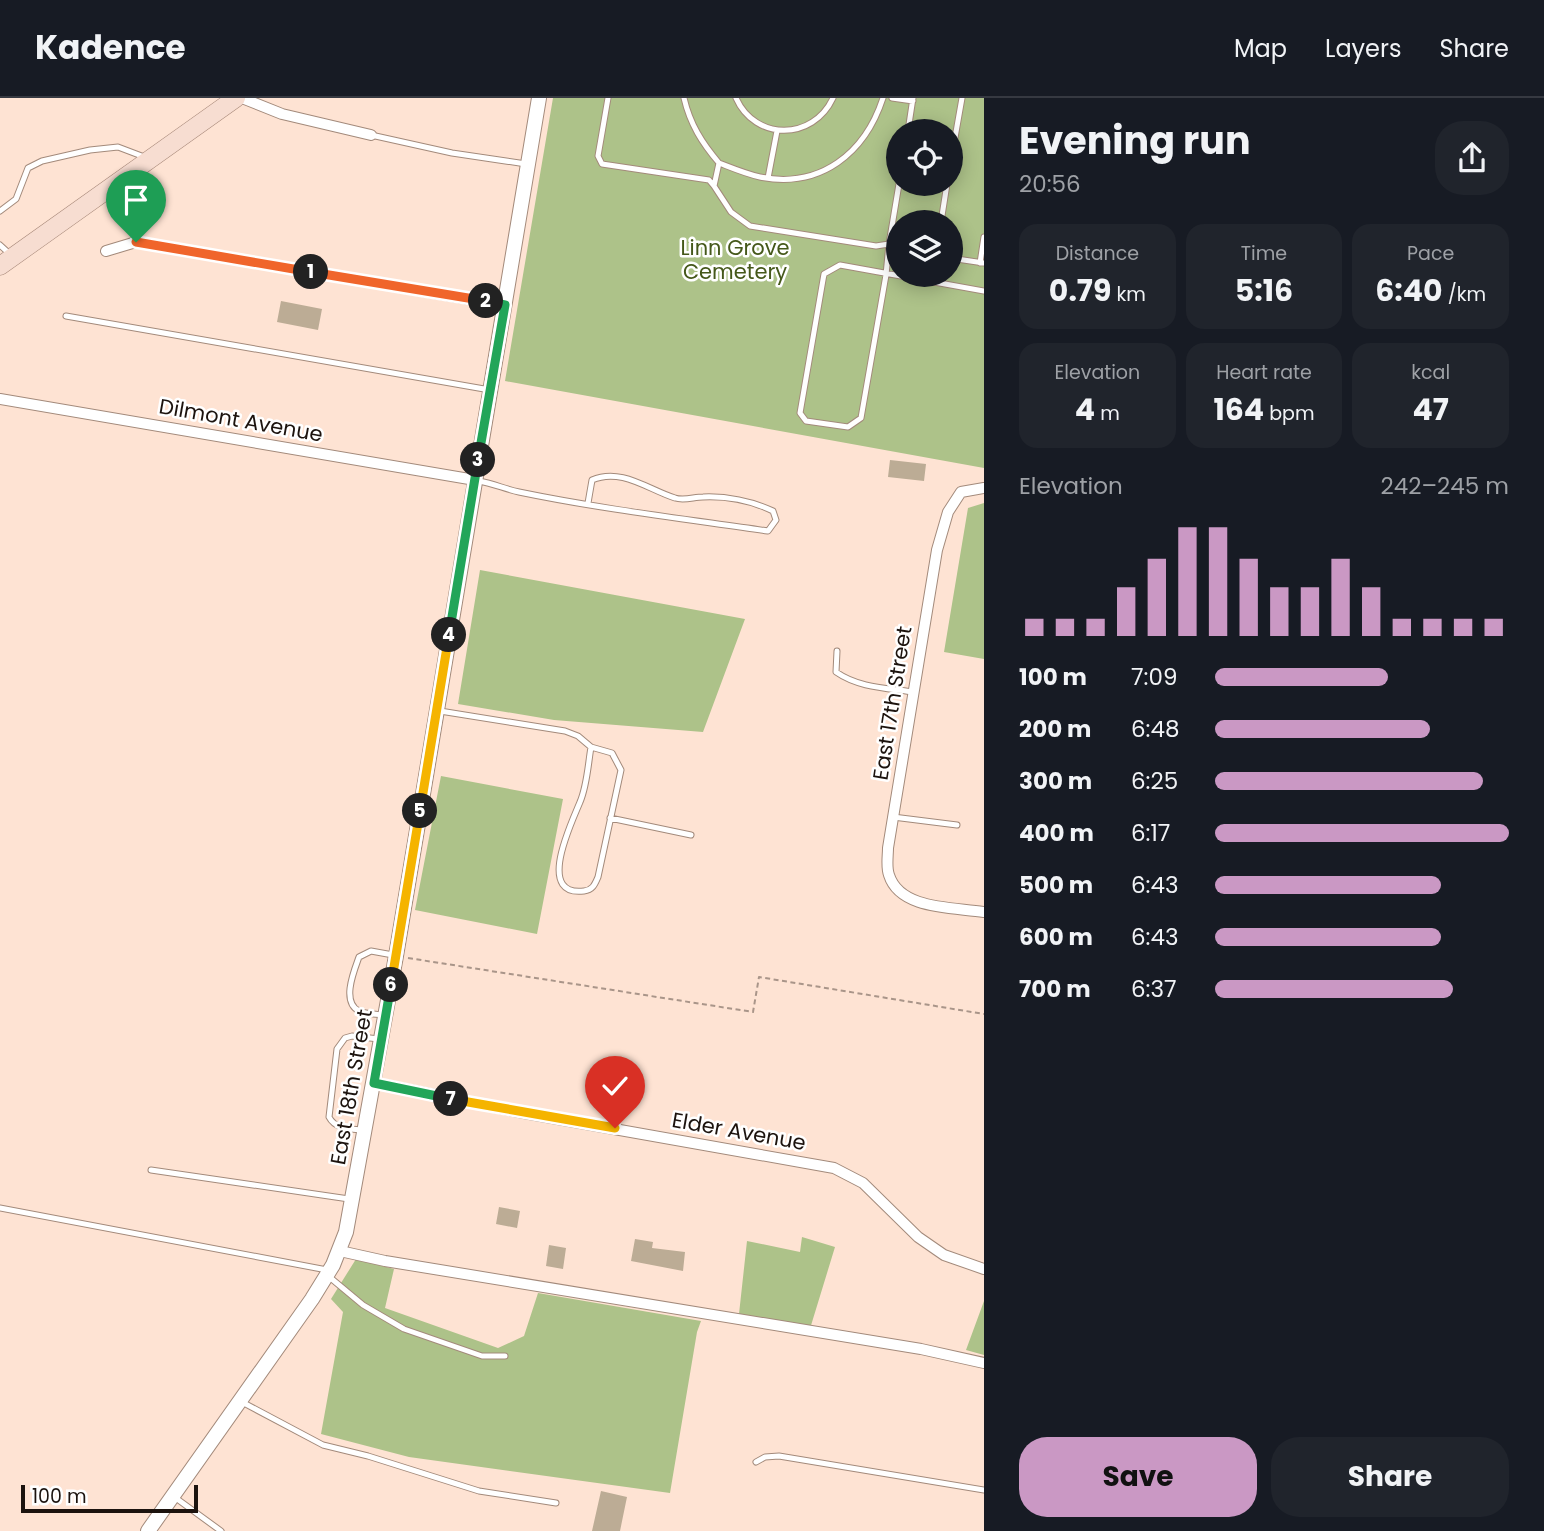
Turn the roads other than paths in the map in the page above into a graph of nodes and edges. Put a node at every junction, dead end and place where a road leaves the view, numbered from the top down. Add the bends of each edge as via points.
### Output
1 (236, 98) edge
2 (242, 98) edge
3 (539, 98) edge
4 (608, 98) edge
5 (684, 98) edge
6 (736, 98) edge
7 (833, 98) edge
8 (883, 98) edge
9 (892, 98) edge
10 (962, 98) edge
11 (913, 100) edge
12 (910, 119) edge
13 (958, 119) edge
14 (777, 131) junction
15 (371, 135) joint
16 (150, 160) junction
17 (719, 163) junction
18 (528, 164) junction
19 (768, 178) junction
20 (714, 186) junction
21 (0, 211) edge
22 (984, 237) edge
23 (886, 244) edge
24 (106, 251) dead end
25 (4, 256) edge
26 (963, 260) edge
27 (982, 263) edge
28 (886, 275) joint
29 (960, 287) edge
30 (984, 291) edge
31 (505, 305) junction
32 (66, 316) dead end
33 (490, 390) junction
34 (0, 399) edge
35 (475, 480) junction
36 (984, 488) edge
37 (588, 503) junction
38 (837, 652) dead end
39 (914, 692) junction
40 (437, 711) junction
41 (591, 747) junction
42 (893, 817) junction
43 (610, 818) junction
44 (957, 825) dead end
45 (691, 835) dead end
46 (984, 912) edge
47 (396, 956) junction
48 (386, 1016) junction
49 (382, 1039) junction
50 (374, 1083) junction
51 (366, 1130) junction
52 (151, 1170) dead end
53 (352, 1200) junction
54 (0, 1208) edge
55 (340, 1251) junction
56 (984, 1269) edge
57 (329, 1273) junction
58 (505, 1356) dead end
59 (984, 1363) edge
60 (240, 1401) junction
61 (755, 1462) dead end
62 (984, 1490) edge
63 (173, 1496) junction
64 (556, 1503) dead end
65 (148, 1531) edge
66 (221, 1531) edge

1 - 16 main road
2 - 15 street via 282,114
3 - 18 street, East 18th Street
4 - 20 lane via 598,156 602,164 709,180
5 - 17 lane via 692,125
6 - 14 lane via 747,116
7 - 14 lane via 826,112 806,127
8 - 19 lane via 876,120 847,158 803,177
9 - 11 lane
10 - 13 lane
11 - 12 lane
14 - 19 lane
15 - 18 lane
16 - 21 lane via 118,147 42,161 28,168 16,199
16 - 25 main road
17 - 19 lane
17 - 20 lane
18 - 31 street, East 18th Street
20 - 23 lane via 731,212 750,226
22 - 27 lane
24 - 31 street via 136,242
26 - 27 lane
28 - 28 lane via 840,265 824,274 800,413 806,421 848,428 861,418
29 - 30 lane
31 - 33 street, East 18th Street
32 - 33 lane
33 - 35 street, East 18th Street
34 - 35 street, Dilmont Avenue
35 - 37 lane
35 - 40 street, East 18th Street
36 - 39 street, East 17th Street via 961,492 947,512
37 - 37 lane via 768,531 776,520 773,510 757,504 704,497 678,499 635,480 600,476 592,480
38 - 39 lane via 835,672 856,684
39 - 42 street, East 17th Street
40 - 41 lane via 565,731
40 - 47 street, East 18th Street
41 - 43 lane via 612,753 621,770
41 - 43 lane via 580,801 559,865 559,879 569,889 589,891 594,886
42 - 44 lane
42 - 46 street, East 17th Street via 888,873 897,892 918,902
43 - 45 lane
47 - 48 street, East 18th Street
47 - 48 lane via 371,951 359,957 349,997 359,1012
48 - 49 street, East 18th Street
49 - 50 street, East 18th Street
49 - 51 lane via 352,1036 337,1049 329,1117 340,1127
50 - 51 street, East 18th Street
50 - 56 street, Elder Avenue via 834,1168 863,1183 918,1237 944,1255
51 - 53 street, East 18th Street
52 - 53 lane
53 - 55 street, East 18th Street
54 - 57 lane
55 - 57 street, East 18th Street
55 - 59 street
57 - 58 lane via 363,1305 404,1329 482,1356
57 - 60 street, East 18th Street
60 - 63 street, East 18th Street
60 - 64 lane via 323,1444 479,1491
61 - 62 lane via 779,1456
63 - 65 street, East 18th Street
63 - 66 lane

